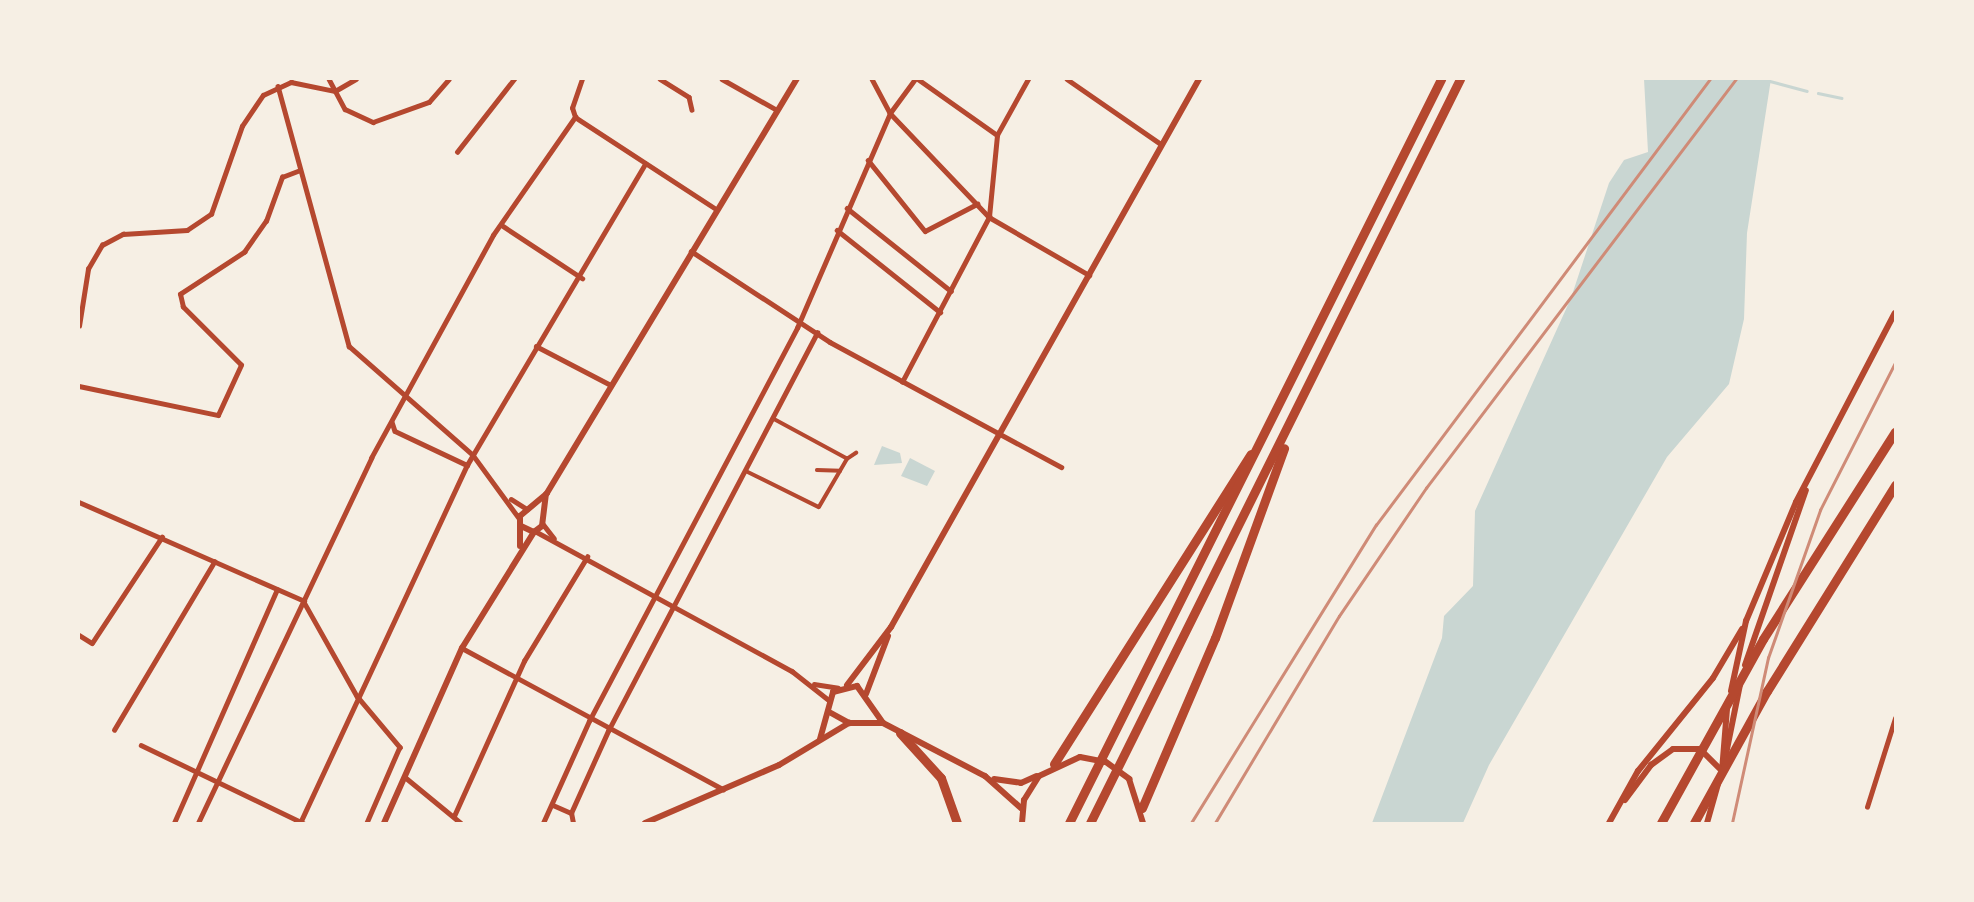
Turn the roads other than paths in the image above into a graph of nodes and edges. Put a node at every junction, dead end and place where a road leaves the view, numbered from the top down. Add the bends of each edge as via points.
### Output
1 (329, 79) edge
2 (356, 79) edge
3 (449, 79) edge
4 (514, 79) edge
5 (582, 79) edge
6 (660, 79) edge
7 (797, 79) edge
8 (873, 79) edge
9 (917, 79) edge
10 (1028, 79) edge
11 (1067, 79) edge
12 (1198, 79) edge
13 (1441, 79) edge
14 (1460, 79) edge
15 (723, 80) edge
16 (278, 86) junction
17 (335, 91) junction
18 (692, 110) dead end
19 (777, 110) junction
20 (890, 113) junction
21 (575, 117) junction
22 (997, 135) junction
23 (1161, 144) junction
24 (457, 152) dead end
25 (867, 159) junction
26 (645, 164) junction
27 (300, 170) junction
28 (977, 204) junction
29 (846, 208) junction
30 (716, 209) junction
31 (989, 217) junction
32 (503, 226) junction
33 (837, 230) junction
34 (690, 251) junction
35 (1089, 275) junction
36 (582, 278) junction
37 (951, 291) junction
38 (940, 312) junction
39 (1895, 313) edge
40 (800, 319) junction
41 (79, 326) edge
42 (817, 333) junction
43 (536, 346) junction
44 (902, 382) junction
45 (611, 385) junction
46 (79, 386) edge
47 (773, 419) junction
48 (392, 422) junction
49 (1288, 431) junction
50 (999, 435) junction
51 (1893, 435) edge
52 (1263, 439) junction
53 (842, 448) dead end
54 (856, 453) dead end
55 (473, 455) junction
56 (838, 455) junction
57 (847, 459) junction
58 (467, 465) junction
59 (1061, 467) dead end
60 (817, 470) dead end
61 (747, 471) junction
62 (840, 471) junction
63 (1810, 478) junction
64 (1895, 485) edge
65 (547, 493) junction
66 (508, 496) junction
67 (79, 502) edge
68 (529, 509) junction
69 (542, 516) junction
70 (521, 523) junction
71 (543, 524) junction
72 (535, 532) junction
73 (162, 537) junction
74 (554, 539) junction
75 (520, 547) junction
76 (587, 556) junction
77 (214, 562) junction
78 (277, 590) junction
79 (654, 594) junction
80 (304, 601) junction
81 (673, 605) junction
82 (1746, 621) junction
83 (891, 627) junction
84 (79, 635) edge
85 (462, 648) junction
86 (515, 677) junction
87 (810, 682) junction
88 (847, 685) junction
89 (838, 688) junction
90 (357, 696) junction
91 (867, 696) junction
92 (830, 701) junction
93 (870, 705) junction
94 (831, 713) junction
95 (1895, 718) edge
96 (589, 721) junction
97 (858, 722) junction
98 (849, 723) junction
99 (883, 723) junction
100 (114, 730) dead end
101 (608, 731) junction
102 (900, 733) junction
103 (820, 739) junction
104 (141, 745) dead end
105 (1054, 764) junction
106 (194, 770) junction
107 (1722, 772) junction
108 (404, 776) junction
109 (985, 776) junction
110 (1039, 776) junction
111 (219, 782) junction
112 (703, 783) junction
113 (724, 789) junction
114 (701, 799) junction
115 (553, 805) junction
116 (1142, 807) junction
117 (1619, 807) junction
118 (1867, 807) dead end
119 (1022, 809) junction
120 (571, 813) junction
121 (454, 816) junction
122 (174, 823) edge
123 (198, 823) edge
124 (302, 823) edge
125 (368, 823) edge
126 (384, 823) edge
127 (461, 823) edge
128 (543, 823) edge
129 (573, 823) edge
130 (645, 823) edge
131 (957, 823) edge
132 (1022, 823) edge
133 (1069, 823) edge
134 (1090, 823) edge
135 (1143, 823) edge
136 (1609, 823) edge
137 (1661, 823) edge
138 (1694, 823) edge
139 (1707, 823) edge

1 - 17 street
2 - 17 street
3 - 17 street via 429,102 373,121 345,109
4 - 24 street
5 - 21 street via 572,108
6 - 18 street via 689,97
7 - 19 main road
8 - 20 street
9 - 20 street
9 - 22 street
10 - 22 street
11 - 23 street
12 - 23 main road
13 - 52 highway
14 - 49 highway
15 - 19 street
16 - 17 street via 301,82
16 - 27 street
16 - 41 street via 257,102 242,125 207,219 187,230 123,234 97,249
19 - 30 main road
20 - 25 street
20 - 28 street
21 - 26 street
21 - 32 street
22 - 31 street
23 - 35 main road
25 - 28 street via 925,232
25 - 29 street
26 - 30 street
26 - 36 street
27 - 46 street via 282,177 266,221 244,252 189,283 180,294 183,307 241,365 218,415
27 - 55 street via 349,346
28 - 31 street
29 - 33 street
29 - 37 street
30 - 34 main road
31 - 35 street
31 - 37 street
32 - 36 street
32 - 48 street
33 - 38 street
33 - 40 street
34 - 40 street
34 - 45 main road
35 - 50 main road
36 - 43 street
37 - 38 street
38 - 44 street
39 - 63 main road
40 - 42 street
40 - 79 street
42 - 44 street
42 - 47 street
43 - 45 street
43 - 55 street
44 - 50 street
45 - 65 main road
47 - 56 street
47 - 61 street
48 - 58 street via 396,431
48 - 80 street
49 - 116 highway via 1215,638
49 - 134 highway
50 - 59 street
50 - 83 main road
51 - 137 highway via 1763,639
52 - 105 highway via 1150,605
52 - 133 highway
53 - 56 street
54 - 57 street
55 - 58 street
55 - 66 street
56 - 57 street
57 - 62 street
58 - 90 street
60 - 62 street
61 - 62 street via 820,506
61 - 81 street
63 - 82 main road
63 - 107 main road via 1754,633
64 - 138 highway via 1767,691
65 - 68 main road
65 - 69 main road
66 - 68 street
66 - 70 street
67 - 73 street
68 - 69 main road
68 - 70 main road
69 - 71 main road
70 - 72 main road
70 - 75 main road
71 - 72 main road
71 - 74 street
72 - 74 street
72 - 75 main road
73 - 77 street
73 - 84 street via 92,643
74 - 76 street
75 - 85 main road
76 - 79 street
76 - 86 street
77 - 78 street
77 - 100 street
78 - 80 street
78 - 106 street
79 - 81 street
79 - 96 street
80 - 90 street
80 - 111 street
81 - 87 street
81 - 101 street
82 - 107 main road via 1721,738
82 - 117 main road
83 - 88 main road
83 - 91 main road
85 - 86 street
85 - 108 main road
86 - 96 street
86 - 121 street
87 - 89 street
87 - 92 street
88 - 89 main road
88 - 91 main road
89 - 92 main road
90 - 124 street
90 - 125 street via 400,747
91 - 93 main road
92 - 94 main road
93 - 97 main road
93 - 99 main road
94 - 98 main road
94 - 103 main road
95 - 118 street
96 - 101 street
96 - 115 street
97 - 98 main road
97 - 99 main road
98 - 103 main road
99 - 102 main road
101 - 112 street
101 - 120 street
102 - 109 main road
102 - 131 highway via 941,778
103 - 113 main road
104 - 106 street
105 - 110 main road
105 - 116 main road via 1080,757 1112,765 1134,786
106 - 111 street
106 - 122 street
107 - 117 main road via 1700,749 1673,749 1651,765
107 - 139 main road
108 - 121 street
108 - 126 main road
109 - 110 main road via 1021,783
109 - 119 main road
110 - 119 main road
111 - 123 street
111 - 124 street
112 - 113 street
112 - 114 street
113 - 114 main road
114 - 130 main road
115 - 120 street
115 - 128 street
116 - 135 main road
117 - 136 main road
119 - 132 main road
120 - 129 street
121 - 127 street

